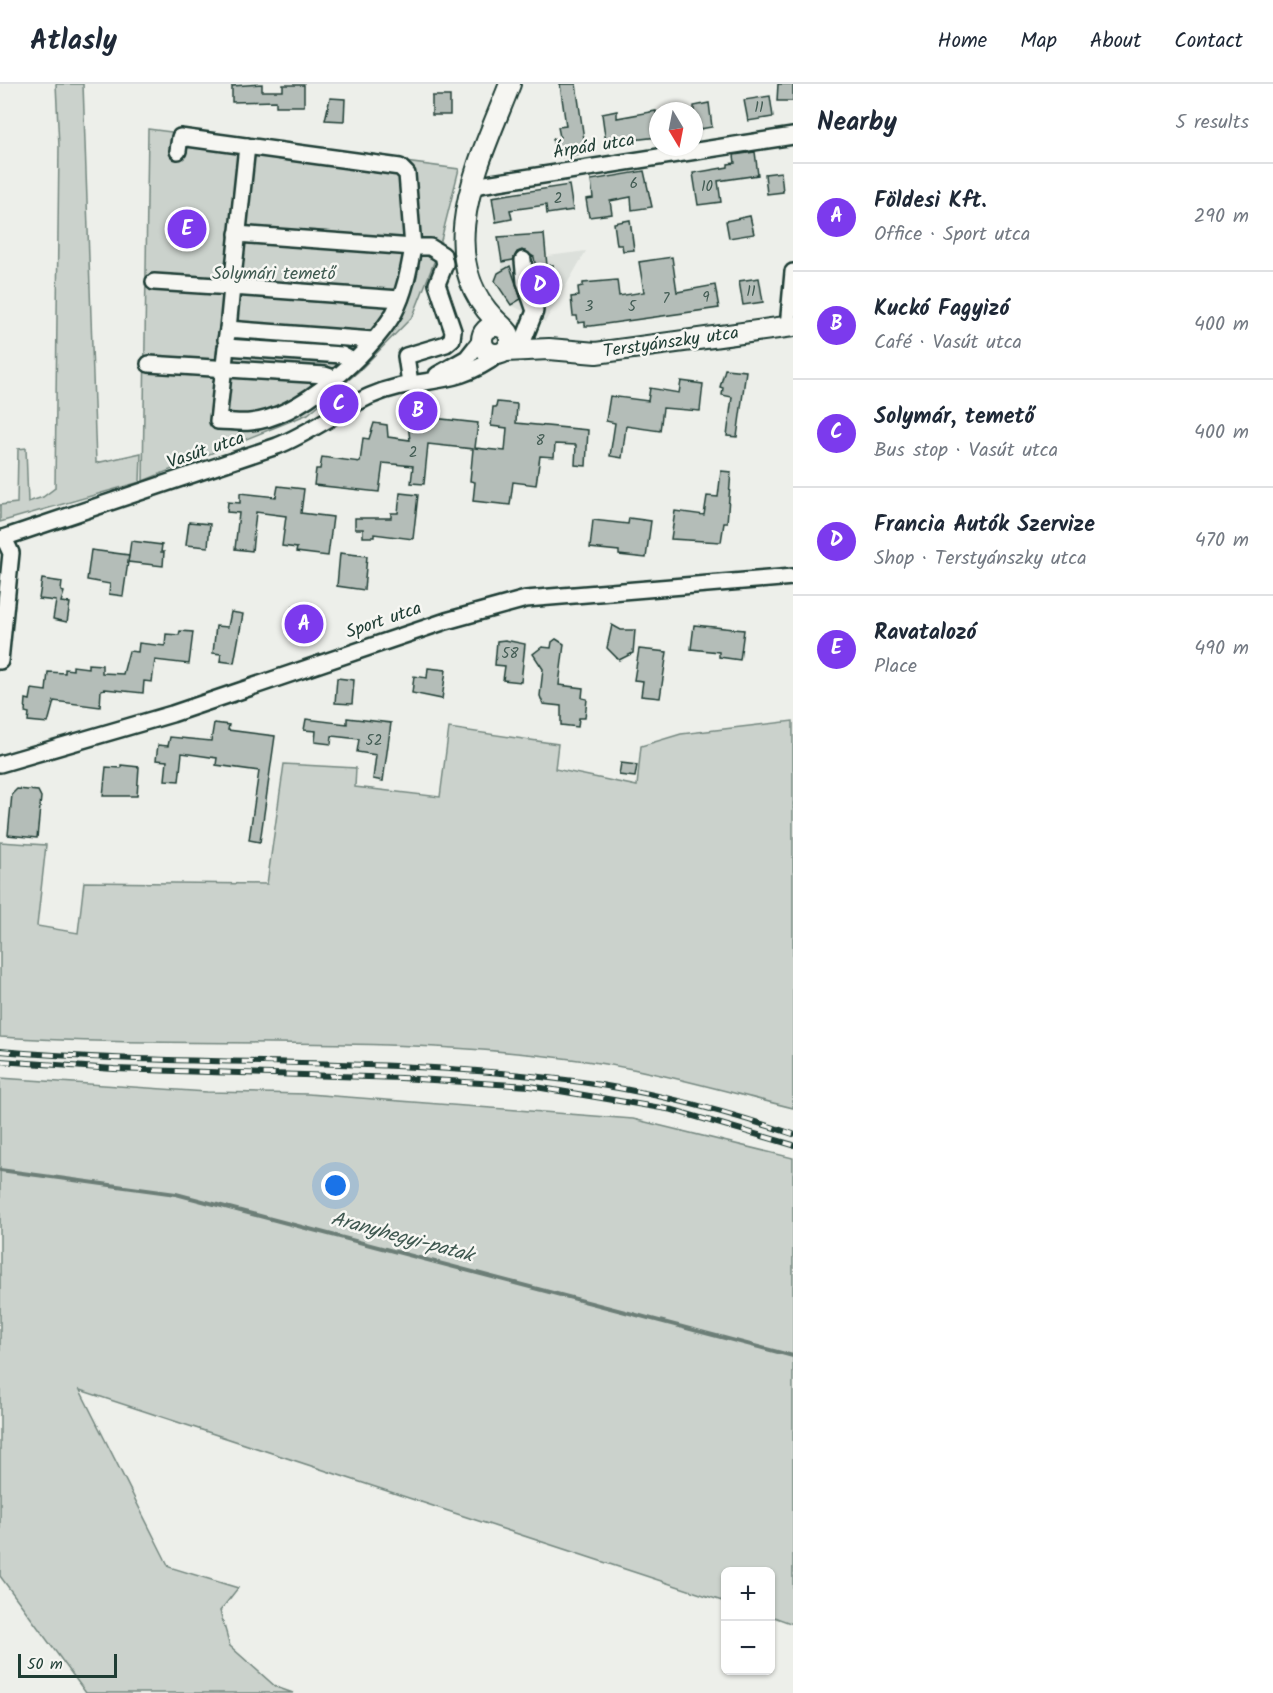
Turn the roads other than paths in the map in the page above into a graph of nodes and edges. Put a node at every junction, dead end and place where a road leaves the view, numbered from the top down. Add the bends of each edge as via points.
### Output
1 (510, 84) edge
2 (793, 136) edge
3 (247, 146) junction
4 (178, 151) dead end
5 (473, 186) junction
6 (237, 234) junction
7 (413, 247) junction
8 (523, 260) dead end
9 (793, 272) edge
10 (154, 282) dead end
11 (232, 287) junction
12 (400, 298) junction
13 (790, 327) edge
14 (228, 329) junction
15 (501, 339) junction
16 (373, 340) junction
17 (226, 347) junction
18 (353, 361) junction
19 (149, 364) dead end
20 (223, 369) junction
21 (334, 378) junction
22 (414, 383) junction
23 (2, 538) edge
24 (793, 577) edge
25 (2, 621) edge
26 (0, 660) edge
27 (0, 764) edge

1 - 5 main road
2 - 5 street, Árpád utca
3 - 4 street via 180,137
3 - 6 street
3 - 7 street via 400,167 407,174
5 - 15 main road via 462,252 466,275
6 - 7 street
6 - 11 street
7 - 12 street
7 - 22 street via 430,247 443,255 445,264 436,284 453,331 446,344 406,356
8 - 15 street via 525,282 535,311
9 - 13 street
10 - 11 street
11 - 12 street
11 - 14 street
12 - 16 street
13 - 15 main road, Terstyánszky utca via 596,353 574,353
14 - 16 street
14 - 17 street
15 - 22 street, Vasút utca via 449,370
15 - 22 street, Vasút utca via 488,362 455,378
16 - 18 street
17 - 18 street via 342,355
17 - 20 street
18 - 21 street
19 - 20 street
20 - 21 street
20 - 21 street via 218,421 251,422 270,417 312,398
22 - 23 street, Vasút utca via 369,396 277,446
23 - 25 street via 11,553
24 - 27 street, Sport utca via 526,599 446,621 172,714
25 - 26 street

